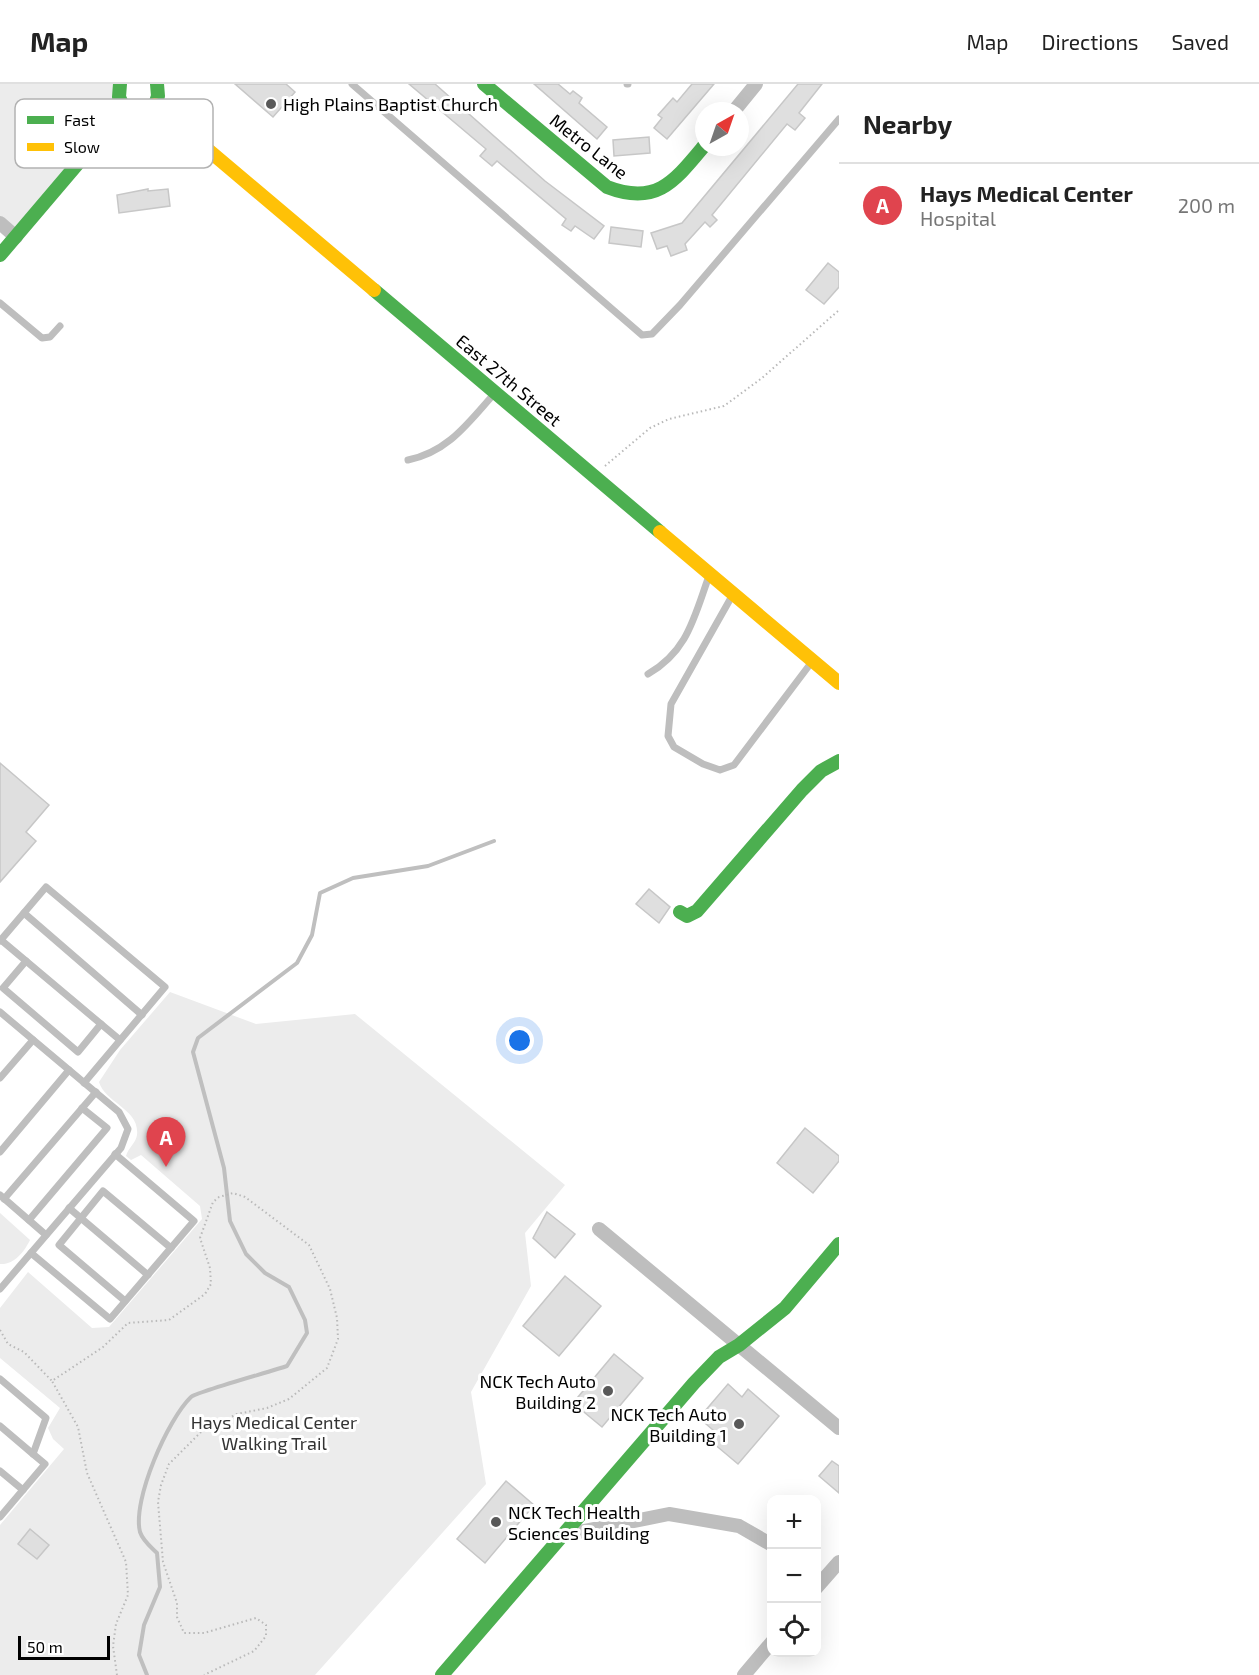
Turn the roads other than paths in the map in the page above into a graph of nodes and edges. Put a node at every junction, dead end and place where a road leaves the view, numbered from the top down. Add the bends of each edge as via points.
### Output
1 (120, 84) edge
2 (157, 84) edge
3 (352, 84) edge
4 (484, 84) edge
5 (756, 84) edge
6 (119, 99) edge
7 (157, 99) edge
8 (741, 102) edge
9 (839, 119) edge
10 (213, 154) edge
11 (695, 156) edge
12 (74, 168) edge
13 (0, 223) edge
14 (16, 237) junction
15 (0, 255) edge
16 (0, 303) edge
17 (60, 326) dead end
18 (495, 392) junction
19 (408, 460) dead end
20 (710, 573) junction
21 (733, 593) junction
22 (813, 661) junction
23 (648, 674) dead end
24 (839, 683) edge
25 (839, 761) edge
26 (680, 912) dead end
27 (24, 913) junction
28 (1, 940) edge
29 (26, 961) junction
30 (3, 1015) edge
31 (142, 1015) junction
32 (0, 1024) edge
33 (101, 1024) junction
34 (33, 1040) junction
35 (120, 1040) junction
36 (69, 1070) junction
37 (0, 1078) edge
38 (84, 1083) junction
39 (96, 1092) junction
40 (82, 1108) junction
41 (0, 1152) edge
42 (115, 1154) junction
43 (2, 1197) edge
44 (69, 1208) junction
45 (81, 1218) junction
46 (29, 1220) junction
47 (599, 1228) dead end
48 (46, 1235) junction
49 (839, 1244) edge
50 (171, 1248) junction
51 (31, 1252) junction
52 (148, 1275) junction
53 (1, 1285) edge
54 (125, 1301) junction
55 (739, 1345) junction
56 (0, 1379) edge
57 (0, 1426) edge
58 (839, 1428) edge
59 (33, 1454) junction
60 (0, 1471) edge
61 (23, 1491) junction
62 (0, 1517) edge
63 (564, 1535) junction
64 (767, 1543) edge
65 (839, 1562) edge
66 (821, 1581) edge
67 (767, 1647) edge
68 (441, 1675) edge
69 (744, 1675) edge

1 - 6 main road
2 - 7 main road
3 - 9 lane via 642,335 652,334 680,305
4 - 11 main road, Metro Lane via 598,181 628,196 650,194 669,185
5 - 8 street
10 - 18 main road, East 27th Street
12 - 14 main road
13 - 14 street
14 - 15 main road
16 - 17 lane via 42,338 50,337
18 - 19 lane via 443,447
18 - 20 main road, East 27th Street
20 - 21 main road, East 27th Street
20 - 23 lane via 680,650
21 - 22 main road, East 27th Street
21 - 22 lane via 671,704 668,736 674,747 720,770 734,765
22 - 24 main road, East 27th Street
25 - 26 main road via 821,771 802,790 697,911 687,916
27 - 28 lane
27 - 31 lane
27 - 31 lane via 46,887 165,987
28 - 29 lane
29 - 33 lane
29 - 33 lane via 3,988 78,1052
30 - 32 lane
30 - 34 lane
31 - 35 lane
33 - 35 lane
34 - 36 lane
34 - 37 lane
35 - 38 lane
36 - 38 lane
36 - 41 lane
38 - 39 lane
39 - 40 lane
39 - 42 lane via 128,1125 126,1139
40 - 43 lane
40 - 46 lane via 106,1128
42 - 44 lane
42 - 50 lane via 194,1221
43 - 46 lane
44 - 45 lane
44 - 48 lane
45 - 50 lane via 104,1191
45 - 52 lane
45 - 54 lane via 59,1245
46 - 48 lane
47 - 55 street
48 - 51 lane
49 - 55 main road via 785,1308
50 - 52 lane
51 - 53 lane
51 - 54 lane via 110,1319
52 - 54 lane
55 - 58 street
55 - 63 main road via 718,1357 694,1383
56 - 59 lane via 46,1418
57 - 59 lane
59 - 61 lane via 45,1464
60 - 61 lane
61 - 62 lane
63 - 64 street via 669,1514 739,1526
63 - 68 main road
65 - 66 street
67 - 69 street

